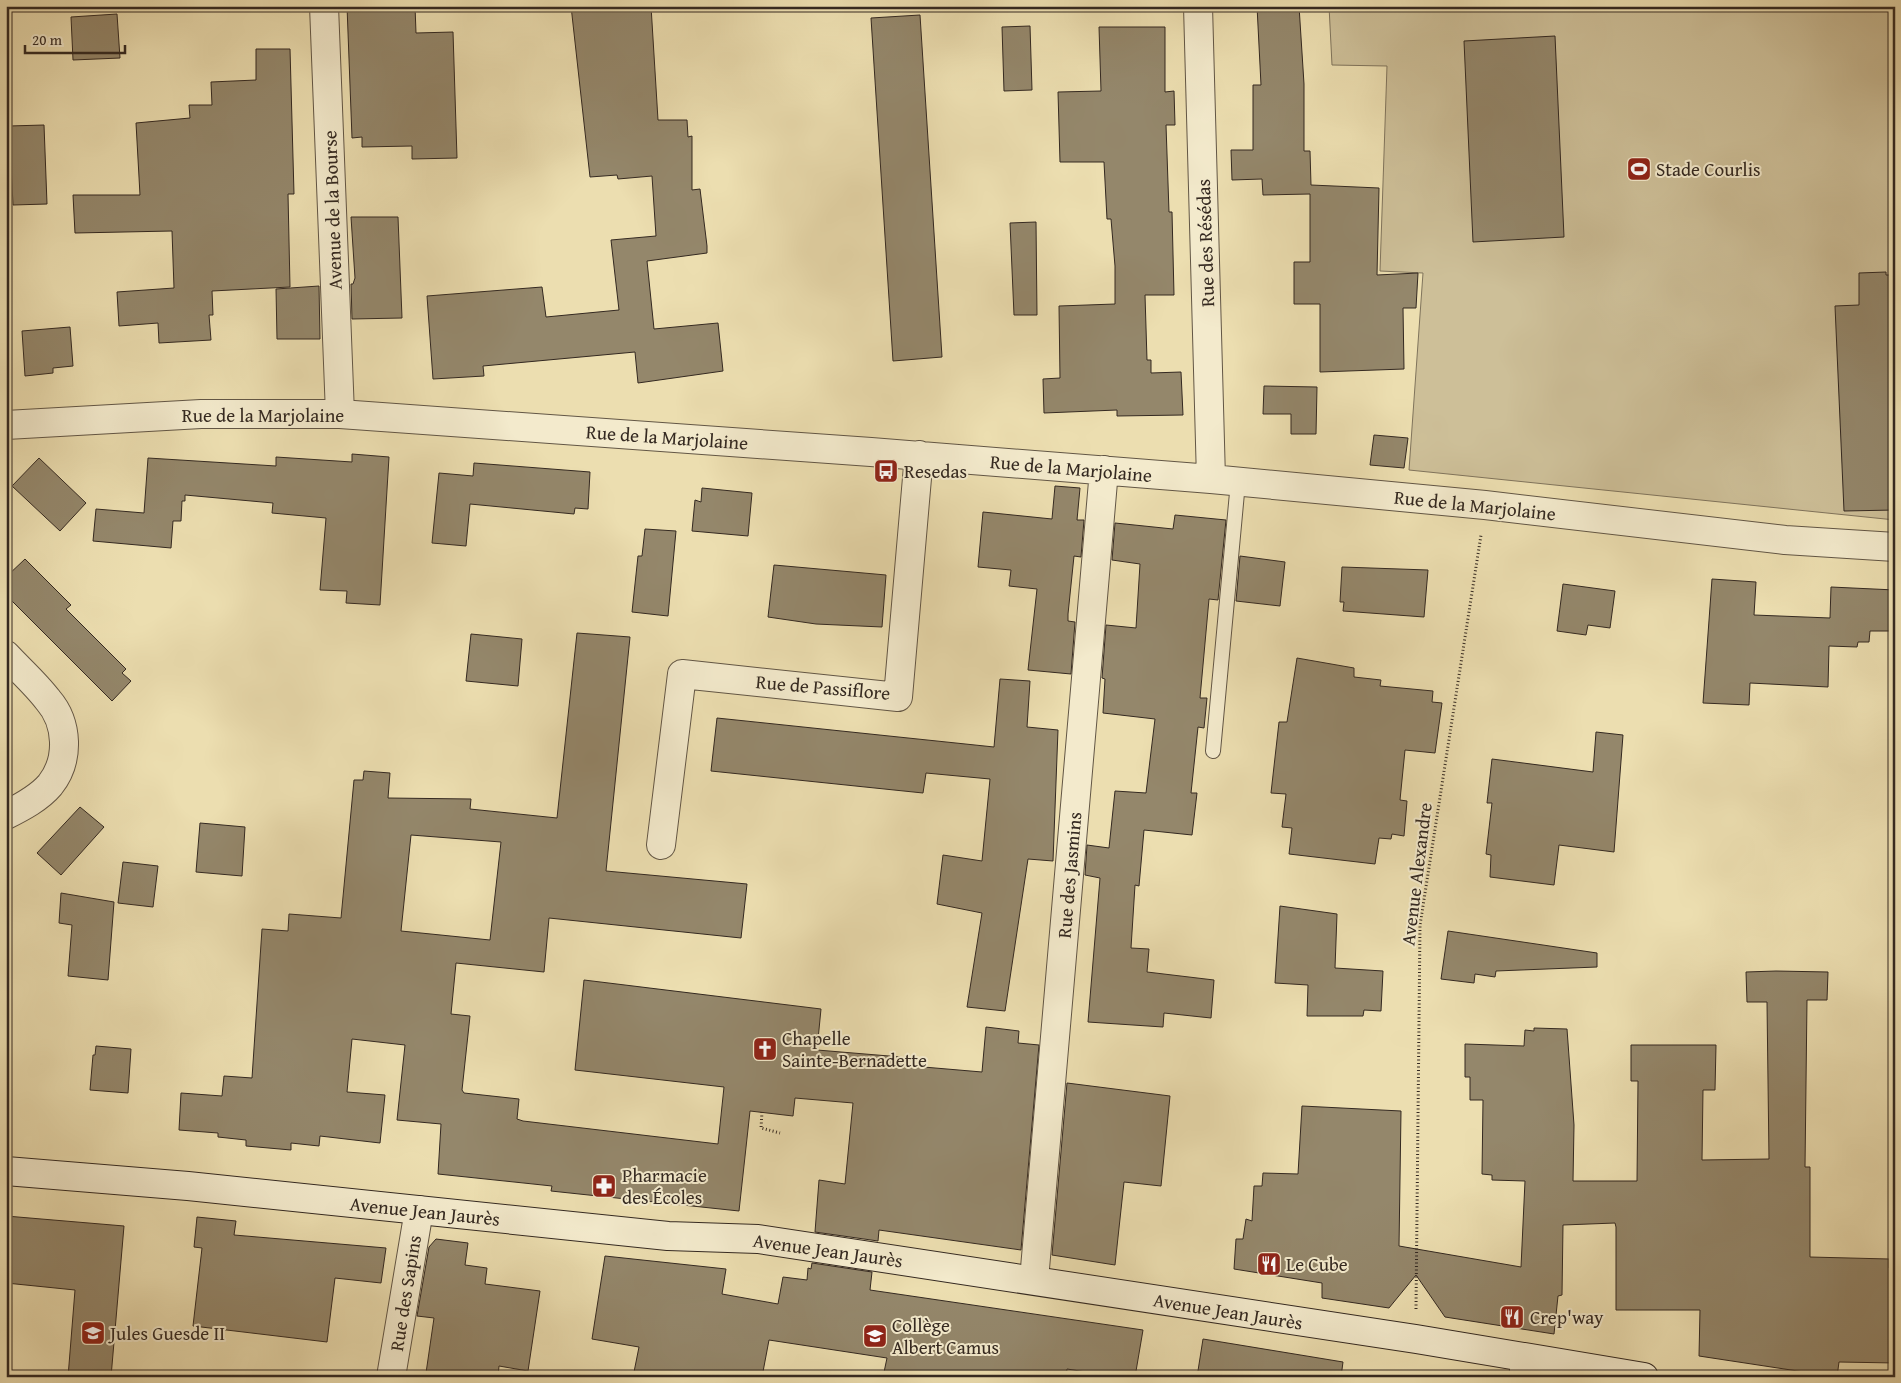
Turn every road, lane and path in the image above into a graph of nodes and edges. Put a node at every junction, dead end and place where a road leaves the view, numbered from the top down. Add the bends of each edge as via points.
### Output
1 (324, 6) edge
2 (1198, 6) edge
3 (340, 414) junction
4 (6, 425) edge
5 (919, 455) junction
6 (1104, 470) junction
7 (1211, 479) junction
8 (1238, 482) junction
9 (1485, 505) junction
10 (1895, 547) edge
11 (6, 655) edge
12 (1212, 751) dead end
13 (6, 815) edge
14 (661, 845) dead end
15 (762, 1112) dead end
16 (780, 1133) dead end
17 (6, 1171) edge
18 (419, 1210) junction
19 (1034, 1280) junction
20 (1416, 1339) junction
21 (1525, 1367) edge
22 (391, 1377) edge
23 (1644, 1377) edge

1 - 3 street, Avenue de la Bourse
2 - 7 street, Rue des Résédas
3 - 4 street, Rue de la Marjolaine via 201,414
3 - 5 street, Rue de la Marjolaine
5 - 6 street, Rue de la Marjolaine
5 - 14 street, Rue de Passiflore via 898,697 682,674
6 - 7 street, Rue de la Marjolaine
6 - 19 street, Rue des Jasmins
7 - 8 street, Rue de la Marjolaine
8 - 9 street, Rue de la Marjolaine
8 - 12 lane
9 - 10 street, Rue de la Marjolaine via 1785,540
9 - 20 path, Avenue Alexandre via 1420,925
11 - 13 street via 50,701 62,723 65,749 51,784 31,802
15 - 16 path via 761,1128
17 - 18 street, Avenue Jean Jaurès
18 - 19 street, Avenue Jean Jaurès via 668,1236 758,1239
18 - 22 street, Rue des Sapins
19 - 20 street, Avenue Jean Jaurès
20 - 21 street, Avenue Jean Jaurès
21 - 23 street, Avenue Jean Jaurès

